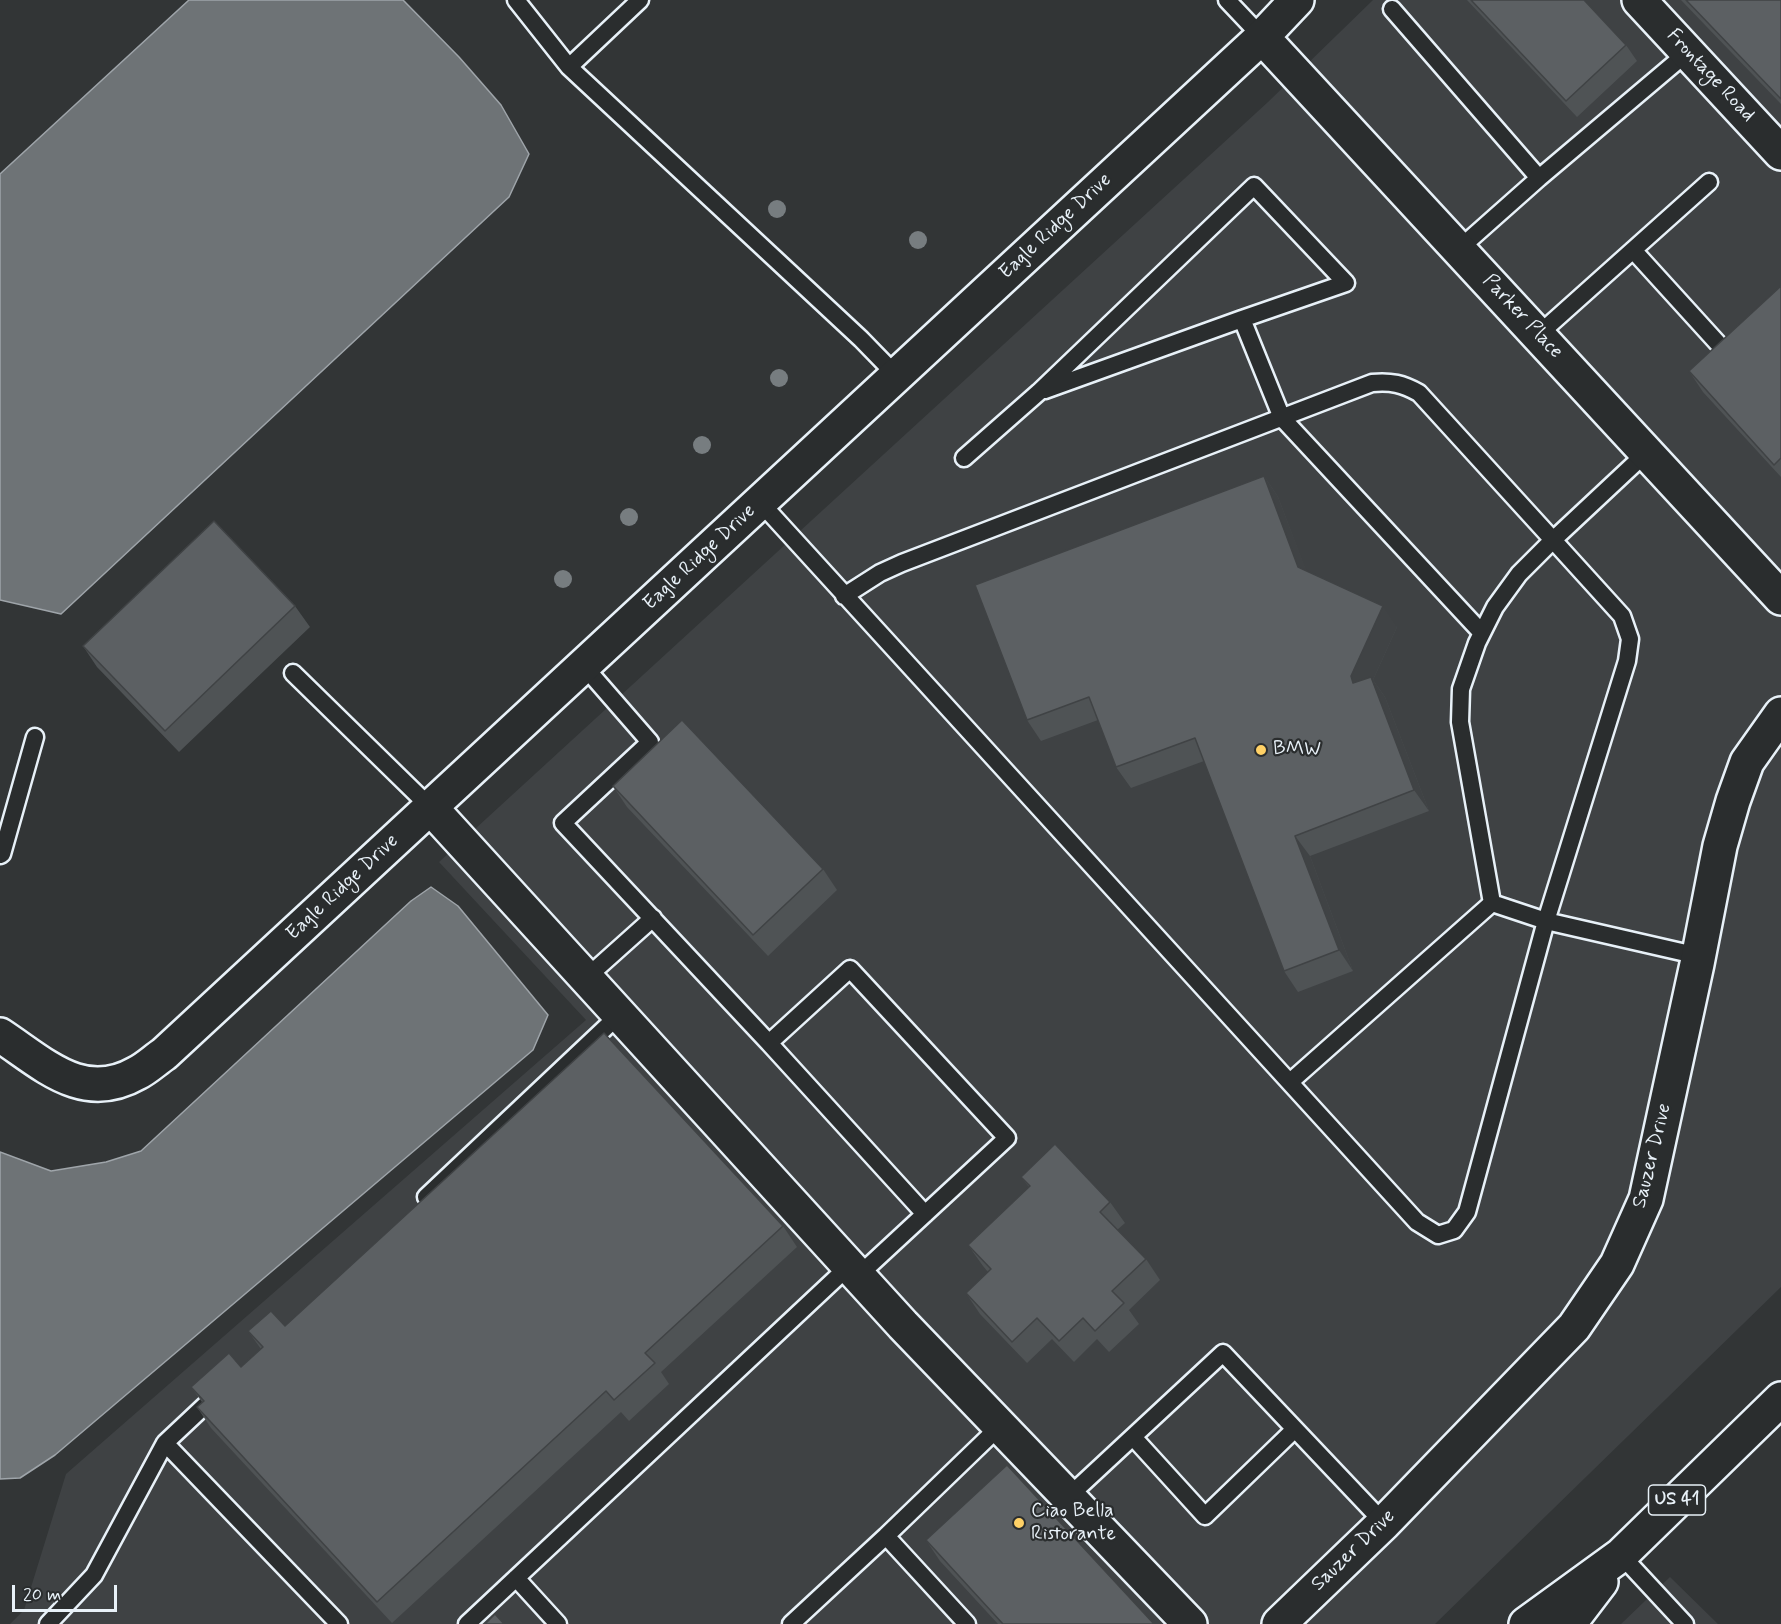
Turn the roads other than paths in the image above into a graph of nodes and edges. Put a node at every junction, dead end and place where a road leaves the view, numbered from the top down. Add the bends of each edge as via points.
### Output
1 (516, 0) edge
2 (640, 0) edge
3 (1227, 0) edge
4 (1297, 0) edge
5 (1639, 0) edge
6 (1392, 9) dead end
7 (1262, 37) junction
8 (1688, 52) junction
9 (568, 67) junction
10 (1781, 153) edge
11 (1539, 178) junction
12 (1709, 182) dead end
13 (1459, 249) junction
14 (1633, 250) junction
15 (1242, 319) junction
16 (1538, 335) junction
17 (1742, 370) edge
18 (896, 375) junction
19 (1039, 392) junction
20 (1282, 418) junction
21 (1646, 453) junction
22 (964, 458) dead end
23 (760, 502) junction
24 (1553, 540) junction
25 (844, 596) junction
26 (1781, 598) edge
27 (1482, 633) junction
28 (583, 665) junction
29 (293, 674) dead end
30 (1781, 714) edge
31 (35, 736) dead end
32 (430, 807) junction
33 (0, 855) edge
34 (1492, 903) junction
35 (653, 918) junction
36 (1546, 921) junction
37 (1699, 956) junction
38 (586, 978) junction
39 (620, 1014) junction
40 (0, 1035) edge
41 (769, 1043) junction
42 (1290, 1082) junction
43 (414, 1208) edge
44 (925, 1214) junction
45 (854, 1271) junction
46 (225, 1386) edge
47 (1781, 1399) edge
48 (1000, 1426) junction
49 (1295, 1429) junction
50 (1133, 1437) junction
51 (165, 1443) junction
52 (1068, 1497) junction
53 (1384, 1523) junction
54 (886, 1536) junction
55 (1621, 1555) junction
56 (516, 1578) junction
57 (48, 1624) edge
58 (339, 1624) edge
59 (467, 1624) edge
60 (558, 1624) edge
61 (791, 1624) edge
62 (967, 1624) edge
63 (1190, 1624) edge
64 (1279, 1624) edge
65 (1526, 1624) edge
66 (1569, 1624) edge
67 (1685, 1624) edge

1 - 9 lane
2 - 9 lane
3 - 7 lane
4 - 7 main road, Eagle Ridge Drive
5 - 8 main road, Frontage Road
6 - 11 lane
7 - 13 main road, Parker Place
7 - 18 main road, Eagle Ridge Drive
8 - 10 main road, Frontage Road
8 - 11 lane
9 - 18 lane
11 - 13 lane
12 - 14 lane
13 - 16 main road, Parker Place
14 - 16 lane
14 - 17 lane
15 - 19 lane
15 - 19 lane via 1346,282 1254,186
15 - 20 lane
16 - 21 main road, Parker Place
18 - 23 main road, Eagle Ridge Drive
19 - 22 lane
20 - 24 lane via 1372,383 1405,385 1419,393
20 - 25 lane via 902,562
20 - 27 lane
21 - 24 lane
21 - 26 main road, Parker Place
23 - 25 lane
23 - 28 main road, Eagle Ridge Drive
24 - 27 lane via 1519,574
24 - 36 lane via 1622,616 1630,639 1627,661
25 - 42 lane
27 - 34 lane via 1461,689 1460,722
28 - 32 main road, Eagle Ridge Drive
28 - 35 lane via 650,742 563,823
29 - 32 lane
30 - 37 main road, Sauzer Drive via 1747,762 1733,801 1720,846
31 - 33 lane
32 - 38 main road
32 - 40 main road, Eagle Ridge Drive via 164,1054 138,1073 115,1083 85,1085 64,1078
34 - 36 lane
34 - 42 lane
35 - 38 lane
35 - 41 lane
36 - 37 lane
36 - 42 lane via 1467,1212 1454,1230 1438,1235 1417,1222
37 - 53 main road, Sauzer Drive via 1646,1199 1617,1264 1574,1327
38 - 39 main road
39 - 43 lane
39 - 45 main road
41 - 44 lane
41 - 44 lane via 850,969 1007,1138
44 - 45 lane
45 - 48 main road
45 - 56 lane
46 - 51 lane
47 - 55 main road, US 41
48 - 52 main road
48 - 54 lane
49 - 50 lane via 1223,1353
49 - 50 lane via 1205,1516
49 - 53 lane
50 - 52 lane
51 - 57 lane via 94,1575
51 - 58 lane
52 - 63 main road
53 - 64 main road, Sauzer Drive
54 - 61 lane
54 - 62 lane
55 - 65 main road, US 41
55 - 66 main road, US 41
55 - 67 lane
56 - 59 lane
56 - 60 lane

